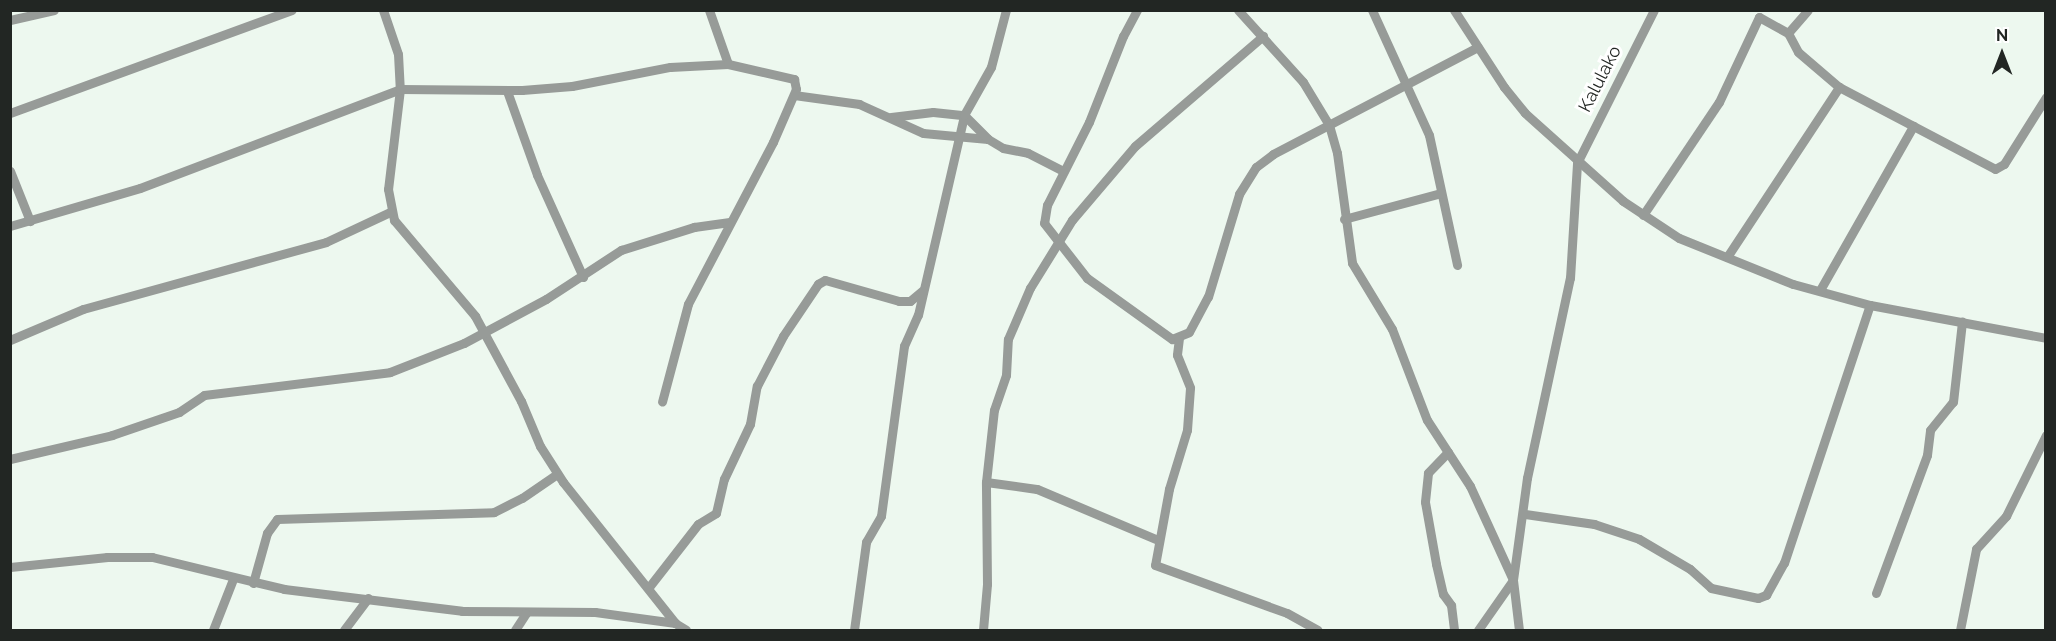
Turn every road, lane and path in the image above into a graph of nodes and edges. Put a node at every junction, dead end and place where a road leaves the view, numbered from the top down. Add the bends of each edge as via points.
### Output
1 (54, 10) edge
2 (292, 10) edge
3 (383, 10) edge
4 (709, 10) edge
5 (1006, 10) edge
6 (1137, 10) edge
7 (1239, 10) edge
8 (1372, 10) edge
9 (1454, 10) edge
10 (1654, 10) edge
11 (1808, 10) edge
12 (10, 20) edge
13 (1788, 33) junction
14 (1263, 36) junction
15 (1478, 47) junction
16 (728, 64) junction
17 (1409, 85) junction
18 (1839, 87) junction
19 (400, 89) junction
20 (507, 91) junction
21 (794, 95) junction
22 (2046, 97) edge
23 (10, 112) edge
24 (964, 115) junction
25 (891, 117) junction
26 (1329, 125) junction
27 (1913, 126) junction
28 (959, 137) junction
29 (988, 139) junction
30 (1577, 163) junction
31 (10, 171) edge
32 (1063, 171) junction
33 (1441, 193) junction
34 (390, 212) junction
35 (1643, 215) junction
36 (1344, 219) junction
37 (30, 221) junction
38 (730, 222) junction
39 (10, 226) edge
40 (1058, 242) junction
41 (1727, 257) junction
42 (1457, 265) dead end
43 (583, 277) junction
44 (1820, 290) junction
45 (922, 291) junction
46 (1870, 305) junction
47 (1962, 322) junction
48 (484, 333) junction
49 (1179, 338) junction
50 (2046, 338) edge
51 (10, 340) edge
52 (662, 402) dead end
53 (2046, 435) edge
54 (1448, 452) junction
55 (10, 459) edge
56 (557, 474) junction
57 (986, 483) junction
58 (1525, 514) junction
59 (1158, 540) junction
60 (10, 567) edge
61 (233, 579) junction
62 (1513, 580) junction
63 (253, 584) junction
64 (649, 587) junction
65 (1876, 593) dead end
66 (368, 597) junction
67 (526, 614) junction
68 (675, 623) junction
69 (213, 630) edge
70 (344, 630) edge
71 (515, 630) edge
72 (686, 630) edge
73 (854, 630) edge
74 (983, 630) edge
75 (1318, 630) edge
76 (1454, 630) edge
77 (1478, 630) edge
78 (1519, 630) edge
79 (1960, 630) edge

1 - 12 street
2 - 23 street
3 - 19 street via 398,54
4 - 16 street
5 - 24 street via 991,67
6 - 32 street via 1089,122
7 - 14 street
8 - 17 street
9 - 15 street
10 - 30 street, Kalulako
11 - 13 street
13 - 18 street via 1798,52
13 - 35 street via 1759,17 1719,102
14 - 26 street via 1303,82
14 - 40 street via 1135,146
15 - 17 street
15 - 30 street via 1525,112
16 - 20 street via 670,67 572,86
16 - 21 street via 794,79
17 - 26 street
17 - 33 street via 1429,135
18 - 27 street
18 - 41 street
19 - 20 street
19 - 34 street via 388,189
19 - 37 street via 140,189
20 - 43 street via 537,175
21 - 25 street via 850,102
21 - 38 street
22 - 27 street via 2000,168 1988,166
24 - 25 street via 933,112
24 - 28 street
24 - 29 street
25 - 28 street via 923,133
26 - 36 street via 1337,153
26 - 49 street via 1256,167 1239,194 1208,297 1189,332
27 - 44 street
28 - 29 street
28 - 45 street
29 - 32 street
30 - 35 street
30 - 58 street via 1570,279 1527,478
31 - 37 street
32 - 40 street via 1044,216 1045,228
33 - 36 street
33 - 42 street
34 - 48 street via 399,228 466,304
34 - 51 street via 326,242 83,309
35 - 41 street via 1678,238
36 - 54 street via 1358,277 1392,329 1427,420
37 - 39 street
38 - 43 street via 694,227 628,247
38 - 52 street via 688,304
40 - 49 street via 1087,278 1166,337
40 - 57 street via 1030,288 1008,339 1006,375 994,410
41 - 44 street via 1793,284
43 - 48 street
44 - 46 street
45 - 64 street via 910,301 899,301 825,280 818,284 783,336 757,386 750,424 724,479 716,513 698,524
45 - 73 street via 918,315 904,346 881,516 866,542
46 - 47 street
46 - 58 street via 1784,563 1766,596 1758,598 1711,588 1690,569 1639,540 1594,524
47 - 50 street
47 - 65 street via 1953,402 1930,430 1927,455
48 - 55 street via 379,376 204,395 179,412 112,435
48 - 56 street
49 - 59 street via 1177,355 1188,380 1190,400 1187,430
53 - 79 street via 2006,516 1976,549
54 - 62 street via 1470,486
54 - 76 street via 1428,473 1425,502
56 - 63 street via 494,512 277,519 267,533
56 - 64 street
57 - 59 street via 1037,489
57 - 74 street via 987,584
58 - 62 street
59 - 75 street via 1155,565 1293,616
60 - 61 street via 135,555
61 - 63 street
61 - 69 street
62 - 77 street
62 - 78 street
63 - 66 street
64 - 68 street
66 - 67 street via 462,611
66 - 70 street
67 - 68 street via 596,612
67 - 71 street
68 - 72 street

